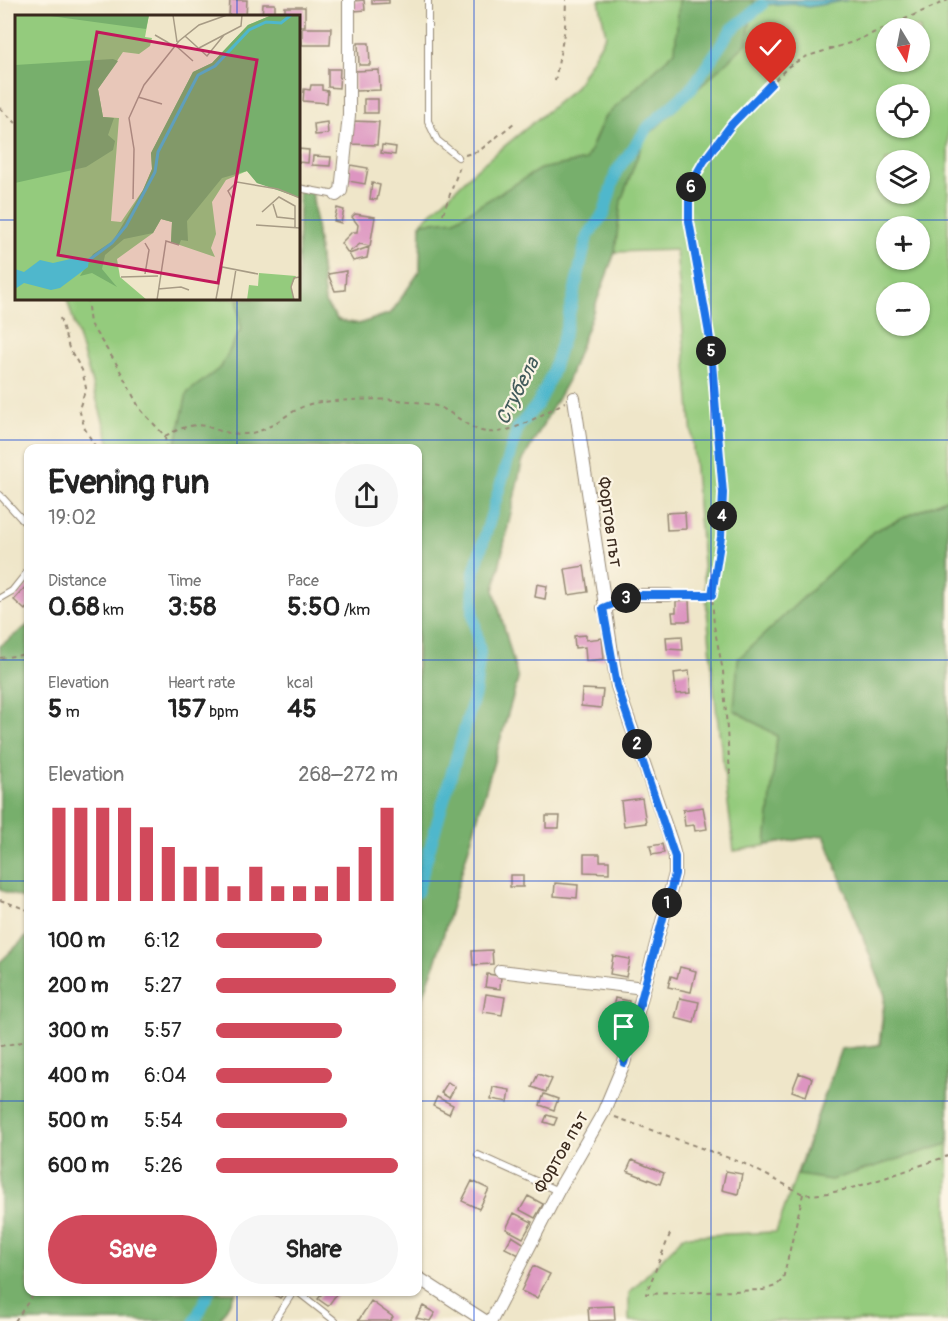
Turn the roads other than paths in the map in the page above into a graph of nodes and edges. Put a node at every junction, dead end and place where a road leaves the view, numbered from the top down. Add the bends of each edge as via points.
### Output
1 (349, 0) edge
2 (428, 0) edge
3 (458, 157) road end
4 (300, 188) edge
5 (336, 195) joint
6 (574, 398) road end
7 (0, 495) edge
8 (24, 522) edge
9 (24, 576) edge
10 (669, 595) road end
11 (0, 598) edge
12 (603, 608) junction
13 (500, 971) dead end
14 (644, 988) junction
15 (478, 1155) dead end
16 (558, 1191) junction
17 (422, 1280) edge
18 (293, 1296) edge
19 (301, 1296) edge
20 (493, 1320) edge
21 (274, 1321) edge
22 (335, 1321) edge

1 - 5 street via 349,115 341,191
2 - 3 lane via 428,121 437,140
4 - 5 lane
6 - 12 street, Фортов път
7 - 8 lane
9 - 11 lane
10 - 12 street via 635,595
12 - 14 street, Фортов път via 617,686 675,857 675,874
13 - 14 street
14 - 16 street, Фортов път via 624,1063 603,1113
15 - 16 lane
16 - 20 street, Фортов път
17 - 20 street
18 - 21 lane
19 - 22 lane

